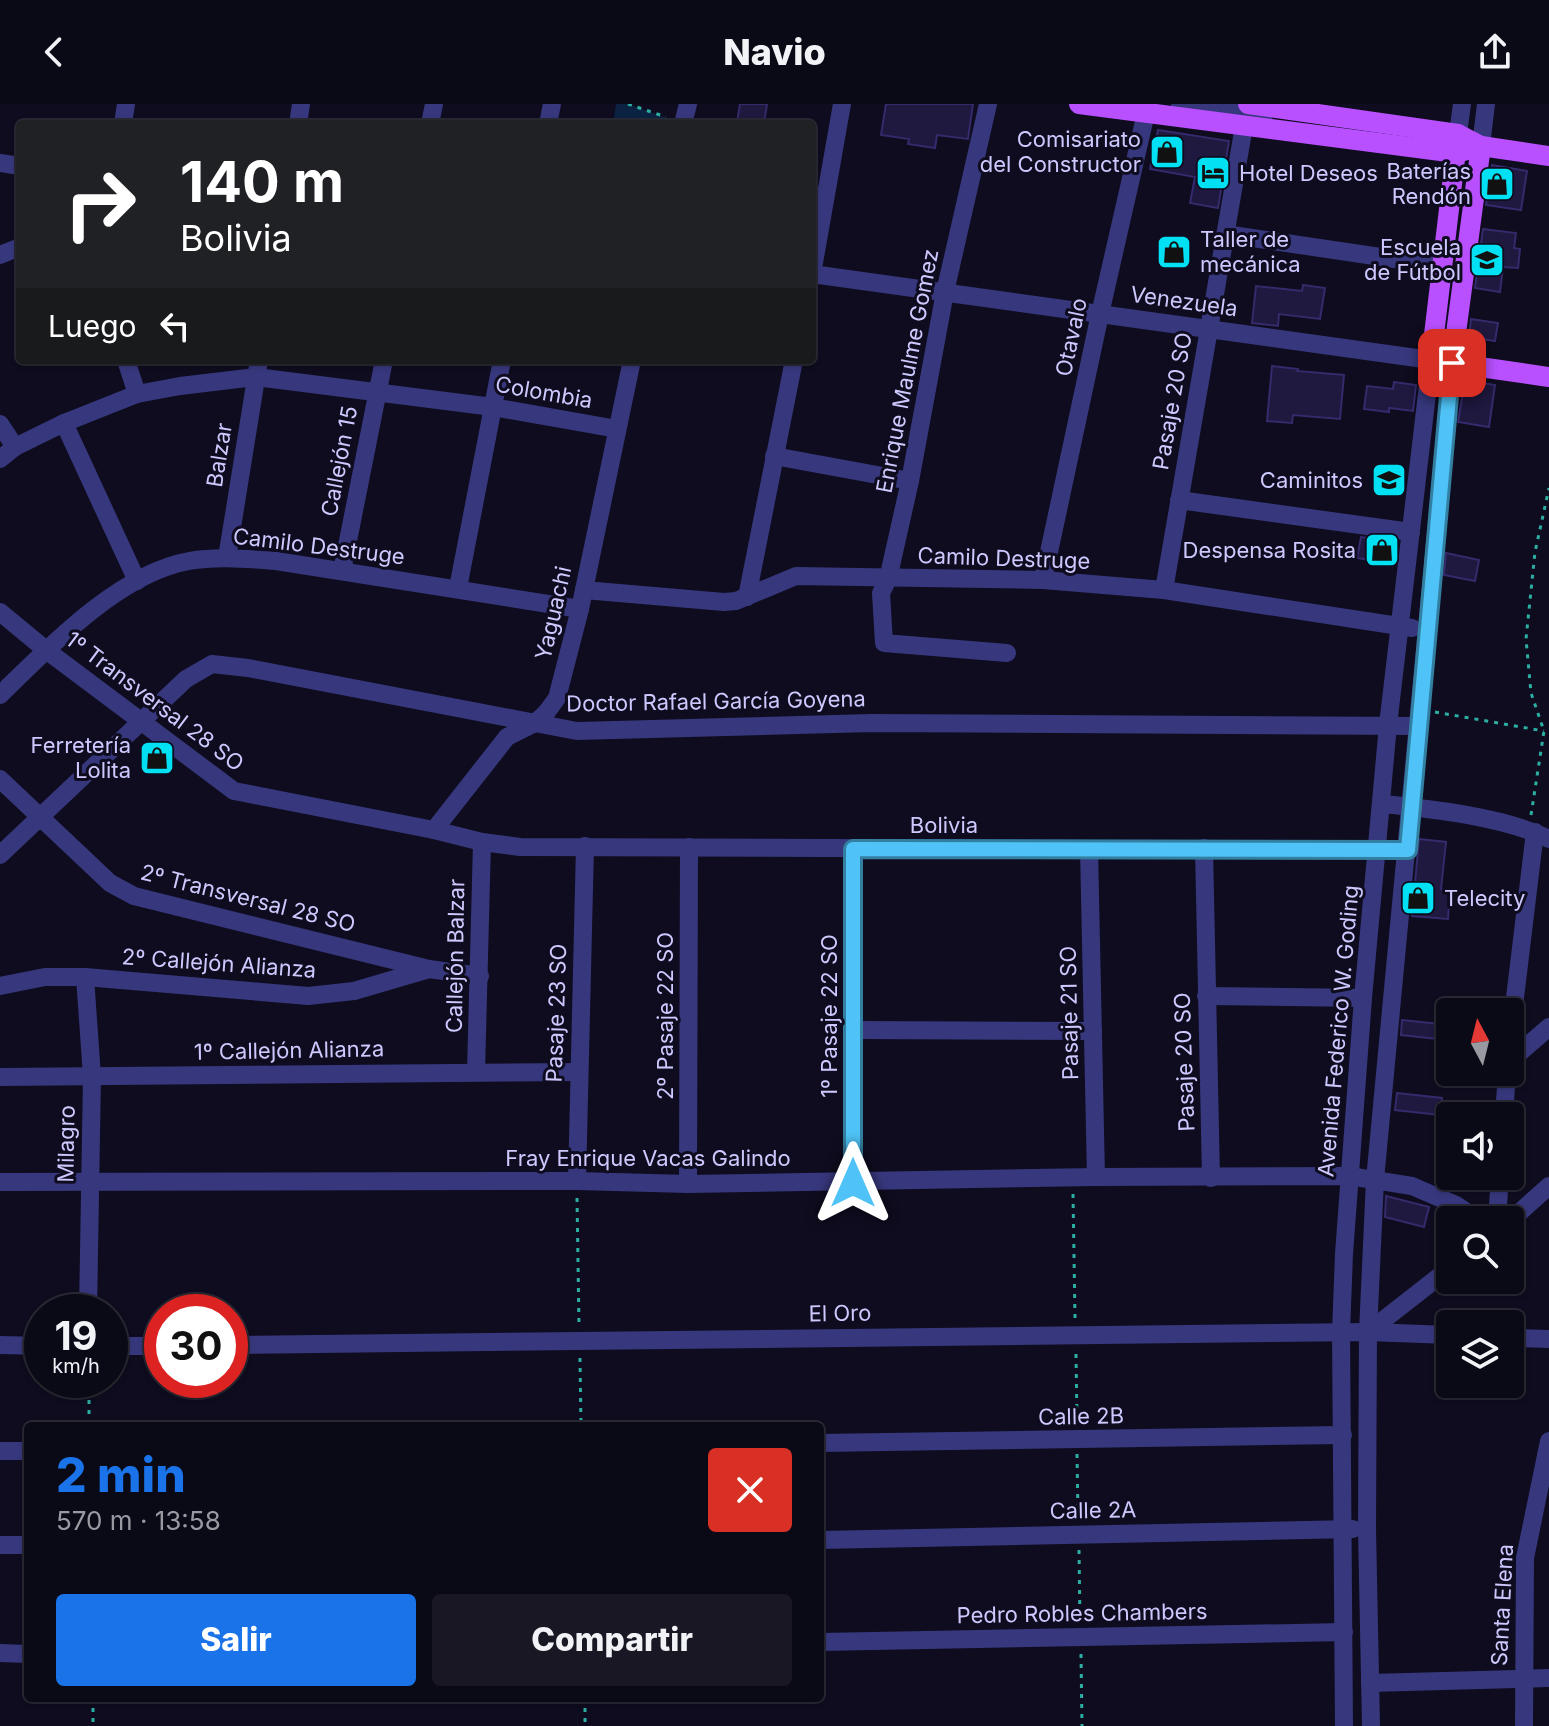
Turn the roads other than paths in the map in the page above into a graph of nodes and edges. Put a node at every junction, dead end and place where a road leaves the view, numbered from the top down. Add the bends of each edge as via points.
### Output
1 (842, 104) edge
2 (988, 104) edge
3 (1079, 104) edge
4 (1121, 104) edge
5 (1180, 104) edge
6 (1248, 104) edge
7 (1462, 104) edge
8 (1486, 104) edge
9 (1147, 108) edge
10 (1244, 126) junction
11 (1457, 144) junction
12 (1481, 146) junction
13 (1549, 156) edge
14 (1225, 234) junction
15 (816, 251) edge
16 (1442, 266) junction
17 (816, 275) edge
18 (945, 292) junction
19 (1100, 314) junction
20 (1209, 329) junction
21 (1431, 360) junction
22 (1452, 363) junction
23 (127, 364) edge
24 (383, 364) edge
25 (501, 364) edge
26 (631, 364) edge
27 (793, 364) edge
28 (258, 369) edge
29 (1549, 377) edge
30 (377, 393) junction
31 (137, 394) junction
32 (493, 407) junction
33 (64, 423) junction
34 (0, 424) edge
35 (617, 429) junction
36 (8, 453) edge
37 (774, 456) junction
38 (910, 481) junction
39 (1179, 500) junction
40 (1411, 532) junction
41 (227, 558) junction
42 (342, 571) junction
43 (888, 579) junction
44 (1043, 580) junction
45 (137, 581) junction
46 (458, 588) junction
47 (584, 590) junction
48 (1164, 590) junction
49 (747, 597) junction
50 (580, 609) junction
51 (0, 612) edge
52 (1399, 626) junction
53 (1426, 631) junction
54 (46, 650) junction
55 (1007, 653) dead end
56 (0, 695) edge
57 (557, 698) junction
58 (1418, 717) junction
59 (143, 720) junction
60 (535, 723) junction
61 (1388, 725) junction
62 (577, 731) junction
63 (0, 779) edge
64 (1383, 804) junction
65 (1410, 806) junction
66 (41, 817) junction
67 (434, 830) junction
68 (1537, 834) edge
69 (482, 842) junction
70 (585, 846) junction
71 (689, 847) junction
72 (1204, 848) junction
73 (853, 849) junction
74 (1089, 849) junction
75 (1378, 849) junction
76 (1408, 850) junction
77 (0, 855) edge
78 (429, 969) junction
79 (480, 976) junction
80 (85, 977) junction
81 (0, 986) edge
82 (1206, 996) junction
83 (1363, 998) junction
84 (1515, 998) edge
85 (1549, 1027) edge
86 (854, 1030) junction
87 (1093, 1031) junction
88 (1524, 1049) edge
89 (476, 1072) junction
90 (579, 1072) junction
91 (92, 1076) junction
92 (0, 1077) edge
93 (1349, 1176) junction
94 (1096, 1177) junction
95 (1211, 1178) junction
96 (89, 1180) junction
97 (1375, 1180) junction
98 (577, 1181) junction
99 (0, 1182) edge
100 (853, 1183) junction
101 (688, 1184) junction
102 (1549, 1186) edge
103 (1457, 1206) edge
104 (1524, 1208) edge
105 (1436, 1279) edge
106 (88, 1294) edge
107 (1341, 1332) junction
108 (1368, 1332) junction
109 (1436, 1334) edge
110 (1524, 1338) edge
111 (1549, 1339) edge
112 (0, 1345) edge
113 (248, 1345) edge
114 (24, 1346) edge
115 (1343, 1435) junction
116 (1549, 1441) edge
117 (824, 1443) edge
118 (0, 1451) edge
119 (24, 1451) edge
120 (1343, 1529) junction
121 (1367, 1529) junction
122 (824, 1540) edge
123 (0, 1545) edge
124 (24, 1545) edge
125 (1344, 1632) junction
126 (824, 1642) edge
127 (0, 1653) edge
128 (24, 1654) edge
129 (1549, 1678) edge
130 (1523, 1679) junction
131 (1370, 1683) junction
132 (1344, 1726) edge
133 (1371, 1726) edge
134 (1524, 1726) edge

1 - 15 street
2 - 18 street, Enrique Maulme Gomez
3 - 9 main road
4 - 9 street
5 - 11 street via 1449,138
6 - 11 main road
7 - 11 street, Avenida Federico W. Goding
8 - 12 street
9 - 10 main road
9 - 11 street
9 - 19 street, Otavalo
10 - 11 main road
10 - 14 street, Pasaje 20 SO
11 - 12 main road
11 - 16 main road, Avenida Federico W. Goding
12 - 13 main road
12 - 22 main road
14 - 16 street
14 - 20 street, Pasaje 20 SO
16 - 21 main road, Avenida Federico W. Goding
17 - 18 street, Venezuela
18 - 19 street, Venezuela
18 - 38 street, Enrique Maulme Gomez
19 - 20 street, Venezuela
19 - 44 street, Otavalo
20 - 21 street, Venezuela
20 - 39 street, Pasaje 20 SO
21 - 22 main road, Venezuela
21 - 40 street, Avenida Federico W. Goding
22 - 29 main road, Venezuela
22 - 53 street
23 - 31 street
24 - 30 street, Callejón 15
25 - 32 street
26 - 35 street, Yaguachi
27 - 37 street
28 - 30 street, Colombia
28 - 31 street, Colombia
28 - 41 street, Balzar
30 - 32 street, Colombia
30 - 42 street, Callejón 15
31 - 33 street, Colombia
32 - 35 street, Colombia
32 - 46 street
33 - 36 street, Colombia
33 - 45 street
34 - 36 street
35 - 47 street, Yaguachi
37 - 38 street
37 - 49 street
38 - 43 street, Enrique Maulme Gomez
39 - 40 street
39 - 48 street, Pasaje 20 SO
40 - 52 street, Avenida Federico W. Goding
41 - 42 street, Camilo Destruge
41 - 45 street, Camilo Destruge via 190,561
42 - 46 street, Camilo Destruge
43 - 44 street, Camilo Destruge
43 - 49 street, Camilo Destruge via 796,576
43 - 55 street, Enrique Maulme Gomez via 881,593 887,644
44 - 48 street, Camilo Destruge
45 - 54 street, Camilo Destruge
46 - 50 street, Camilo Destruge
47 - 49 street, Camilo Destruge via 724,602
47 - 50 street, Yaguachi
48 - 52 street, Camilo Destruge
50 - 57 street, Yaguachi
51 - 54 street, 1º Transversal 28 SO
52 - 53 street, Camilo Destruge
52 - 61 street, Avenida Federico W. Goding
53 - 58 street
54 - 56 street, Camilo Destruge
54 - 59 street, 1º Transversal 28 SO
57 - 60 street, Yaguachi
57 - 62 street
58 - 61 street, Doctor Rafael García Goyena
58 - 65 street
59 - 60 street, Doctor Rafael García Goyena via 186,679 212,664
59 - 66 street, Doctor Rafael García Goyena
59 - 67 street, 1º Transversal 28 SO via 242,794
60 - 62 street, Doctor Rafael García Goyena
60 - 67 street, Yaguachi via 507,737
61 - 62 street, Doctor Rafael García Goyena via 871,723
61 - 64 street, Avenida Federico W. Goding
63 - 66 street, 2º Transversal 28 SO
64 - 65 street
64 - 75 street, Avenida Federico W. Goding
65 - 68 street
65 - 76 street
66 - 77 street, Doctor Rafael García Goyena
66 - 78 street, 2º Transversal 28 SO via 110,883 134,896
67 - 69 street, 1º Transversal 28 SO
68 - 84 street
69 - 70 street, Bolivia
69 - 79 street, Callejón Balzar
70 - 71 street, Bolivia
70 - 90 street, Pasaje 23 SO
71 - 73 street, Bolivia
71 - 101 street, 2º Pasaje 22 SO
72 - 74 street, Bolivia
72 - 75 street, Bolivia
72 - 82 street, Pasaje 20 SO
73 - 74 street, Bolivia
73 - 86 street, 1º Pasaje 22 SO
74 - 87 street, Pasaje 21 SO
75 - 76 street, Bolivia
75 - 83 street, Avenida Federico W. Goding
76 - 97 street
78 - 79 street, 2º Callejón Alianza
78 - 80 street, 2º Callejón Alianza via 354,991 308,996
79 - 89 street, Callejón Balzar
80 - 81 street, 2º Callejón Alianza via 45,977
80 - 91 street, Milagro
82 - 83 street
82 - 95 street, Pasaje 20 SO
83 - 93 street, Avenida Federico W. Goding
85 - 88 street
86 - 87 street
86 - 100 street, 1º Pasaje 22 SO
87 - 94 street, Pasaje 21 SO
89 - 90 street, 1º Callejón Alianza
89 - 91 street, 1º Callejón Alianza
90 - 98 street, Pasaje 23 SO
91 - 92 street, 1º Callejón Alianza
91 - 96 street, Milagro
93 - 95 street, Fray Enrique Vacas Galindo
93 - 97 street, Fray Enrique Vacas Galindo
93 - 107 street, Avenida Federico W. Goding
94 - 95 street, Fray Enrique Vacas Galindo
94 - 100 street, Fray Enrique Vacas Galindo
96 - 98 street, Fray Enrique Vacas Galindo
96 - 99 street, Fray Enrique Vacas Galindo
96 - 106 street, Milagro
97 - 103 street, Fray Enrique Vacas Galindo via 1412,1186
97 - 108 street
98 - 101 street, Fray Enrique Vacas Galindo
100 - 101 street, Fray Enrique Vacas Galindo
102 - 104 street
105 - 108 street
107 - 108 street, El Oro
107 - 113 street, El Oro
107 - 115 street, Avenida Federico W. Goding
108 - 109 street, El Oro
108 - 121 street
110 - 111 street
112 - 114 street
115 - 117 street, Calle 2B
115 - 120 street, Avenida Federico W. Goding
116 - 130 street, Santa Elena via 1525,1558
118 - 119 street
120 - 121 street, Calle 2A
120 - 122 street, Calle 2A
120 - 125 street, Avenida Federico W. Goding
121 - 131 street
123 - 124 street
125 - 126 street, Pedro Robles Chambers
125 - 132 street, Avenida Federico W. Goding
127 - 128 street
129 - 130 street
130 - 131 street
130 - 134 street, Santa Elena
131 - 133 street

